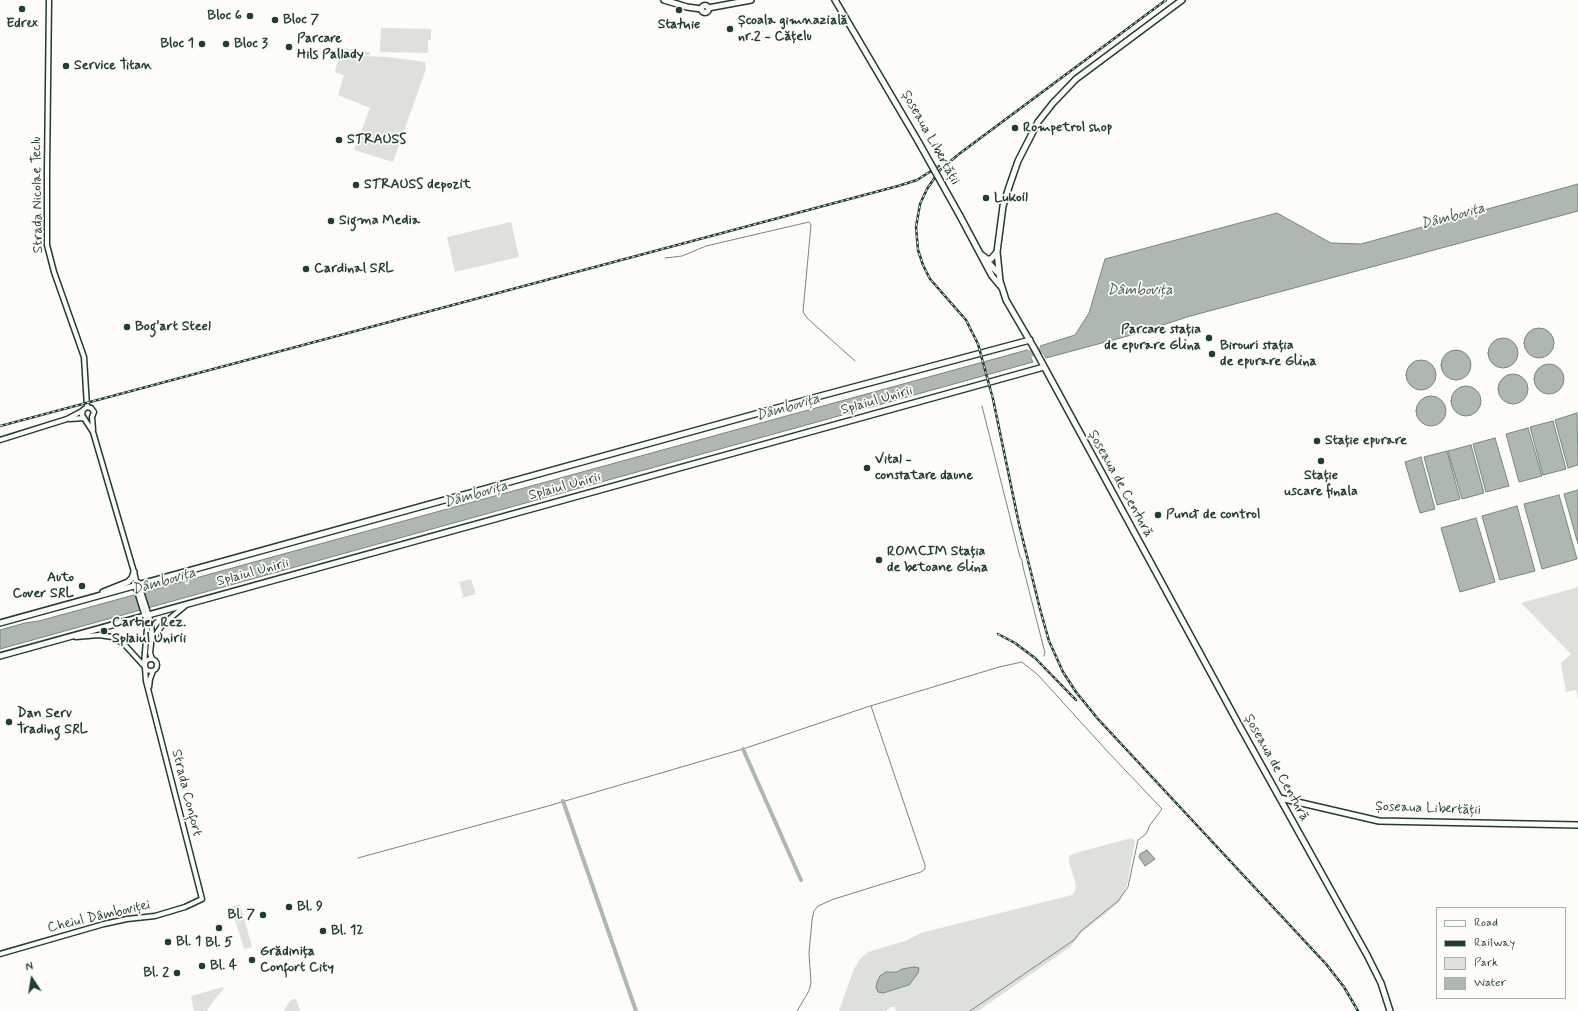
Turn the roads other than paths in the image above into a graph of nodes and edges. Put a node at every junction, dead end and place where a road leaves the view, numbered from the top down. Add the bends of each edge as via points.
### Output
1 (49, 0) edge
2 (664, 0) edge
3 (702, 0) edge
4 (750, 0) edge
5 (835, 0) edge
6 (1182, 0) edge
7 (704, 8) junction
8 (980, 252) junction
9 (997, 252) junction
10 (985, 258) junction
11 (999, 274) junction
12 (1002, 288) junction
13 (1022, 326) junction
14 (1030, 340) junction
15 (1012, 345) junction
16 (1044, 367) junction
17 (87, 407) junction
18 (82, 411) junction
19 (92, 417) junction
20 (85, 418) junction
21 (67, 419) junction
22 (93, 432) junction
23 (0, 440) edge
24 (134, 572) junction
25 (138, 585) junction
26 (97, 596) junction
27 (192, 603) junction
28 (146, 614) junction
29 (0, 623) edge
30 (60, 639) junction
31 (151, 642) junction
32 (0, 656) edge
33 (152, 659) junction
34 (145, 666) junction
35 (153, 671) junction
36 (149, 693) junction
37 (1280, 798) junction
38 (1578, 825) edge
39 (202, 899) joint
40 (0, 954) edge
41 (1390, 1011) edge

1 - 17 street, Strada Nicolae Teclu via 47,245 84,357
2 - 7 main road via 690,8
3 - 7 main road
4 - 7 main road
5 - 8 main road, Șoseaua Libertății, bridge
6 - 9 main road, Șoseaua de Centură via 1082,75 1060,94 1046,112 1028,139 1013,173 1001,218
8 - 10 main road
8 - 12 main road, Șoseaua Libertății via 992,276
9 - 10 main road via 993,258
9 - 11 main road, Șoseaua de Centură
10 - 11 main road
11 - 12 main road, Șoseaua de Centură
12 - 13 main road, Șoseaua de Centură
13 - 14 main road, Șoseaua de Centură
13 - 15 main road via 1022,337
14 - 15 main road, Splaiul Unirii
14 - 16 main road, Șoseaua de Centură
15 - 25 main road, Splaiul Unirii
16 - 27 main road, Splaiul Unirii
16 - 37 main road, Șoseaua de Centură
17 - 18 street
17 - 19 street, Strada Nicolae Teclu via 93,410
18 - 20 street, Strada Nicolae Teclu
18 - 21 street
19 - 20 street
19 - 22 street, Strada Nicolae Teclu
20 - 21 street
20 - 22 street, Strada Nicolae Teclu
21 - 23 street
22 - 24 street, Strada Nicolae Teclu
24 - 25 street, Strada Nicolae Teclu
24 - 26 main road via 128,582 107,589
25 - 26 main road, Splaiul Unirii
25 - 28 street, Strada Nicolae Teclu
26 - 29 main road, Splaiul Unirii
27 - 28 main road, Splaiul Unirii
27 - 31 street via 163,624
28 - 30 main road, Splaiul Unirii
28 - 31 street via 151,627
28 - 34 street, Strada Confort
30 - 32 main road, Splaiul Unirii
30 - 34 street via 94,635 112,637 124,644
31 - 33 street
33 - 34 street via 148,659
33 - 35 street via 157,665
34 - 35 street via 148,671
34 - 36 street, Strada Confort
35 - 36 street, Strada Confort via 149,681
36 - 39 street, Strada Confort
37 - 38 main road, Șoseaua Libertății via 1384,822
37 - 41 main road, Șoseaua de Centură via 1369,959 1381,983
39 - 40 street, Cheiul Dâmboviței via 155,916 104,924

